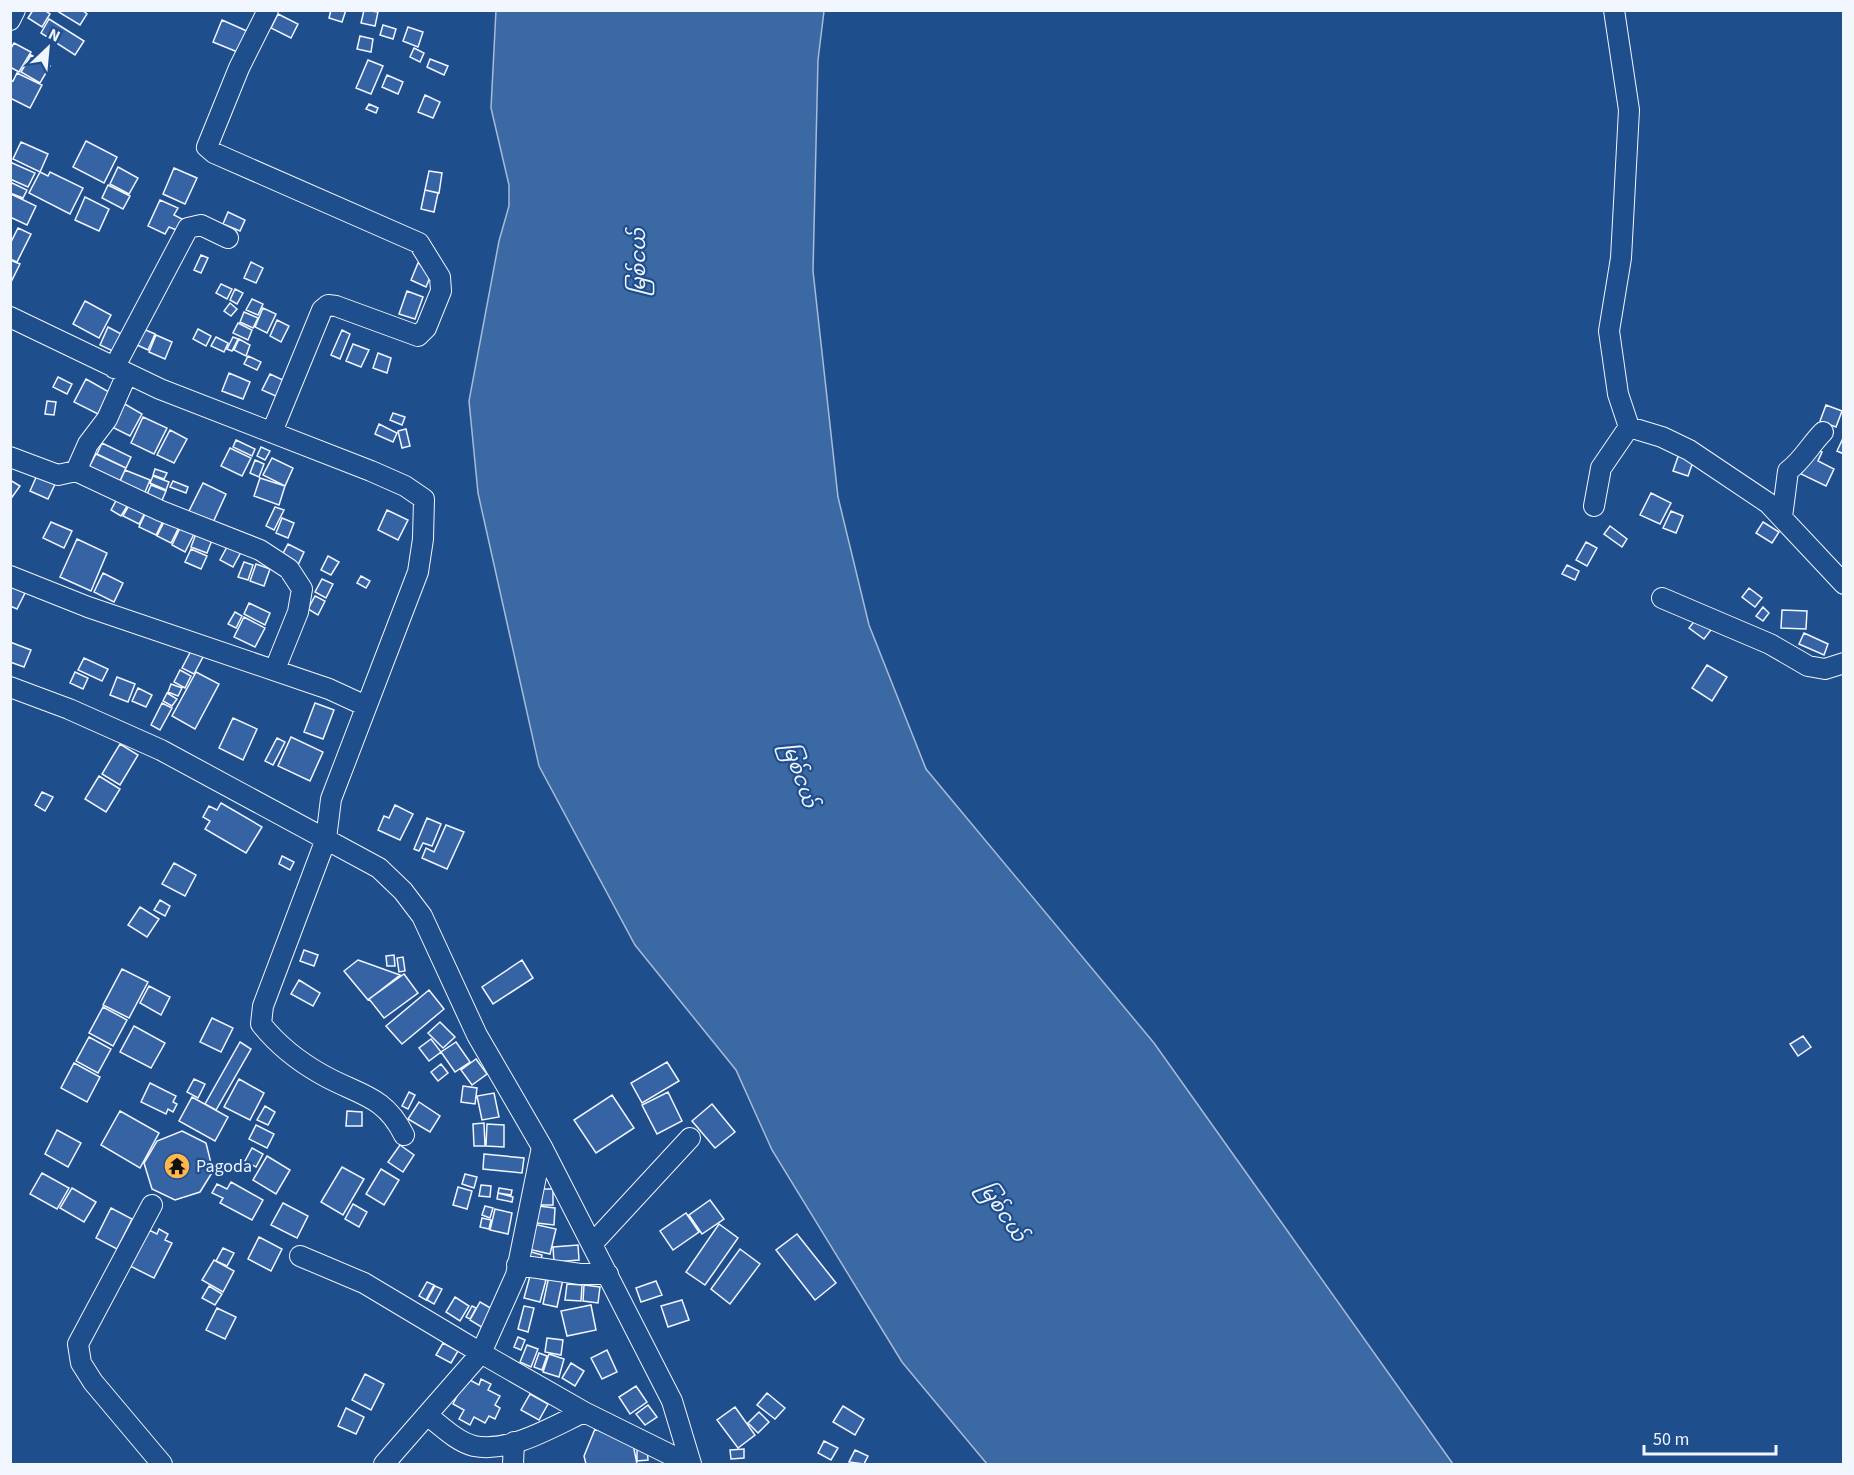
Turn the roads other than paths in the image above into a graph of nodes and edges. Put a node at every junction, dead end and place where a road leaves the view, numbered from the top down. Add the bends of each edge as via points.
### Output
1 (15, 10) edge
2 (268, 10) edge
3 (1614, 10) edge
4 (10, 20) edge
5 (228, 238) dead end
6 (10, 317) edge
7 (121, 371) junction
8 (1629, 427) junction
9 (272, 432) junction
10 (1823, 432) dead end
11 (10, 457) edge
12 (76, 471) junction
13 (1594, 506) dead end
14 (1782, 517) junction
15 (10, 576) edge
16 (1844, 584) edge
17 (1662, 598) dead end
18 (1844, 663) edge
19 (275, 669) junction
20 (10, 687) edge
21 (366, 706) junction
22 (326, 839) junction
23 (404, 1135) dead end
24 (690, 1138) dead end
25 (542, 1147) junction
26 (152, 1205) dead end
27 (593, 1243) junction
28 (300, 1256) dead end
29 (517, 1265) junction
30 (608, 1274) junction
31 (481, 1353) junction
32 (584, 1412) junction
33 (427, 1415) junction
34 (514, 1442) junction
35 (162, 1464) edge
36 (384, 1464) edge
37 (513, 1464) edge
38 (690, 1464) edge

1 - 4 street
2 - 9 street via 207,147 419,243 440,277 441,291 426,328 418,336 336,306 328,305 322,310
3 - 8 street via 1629,110 1621,258 1609,332 1618,394
5 - 7 street via 201,225 188,228
6 - 7 street
7 - 9 street
7 - 12 street via 107,419 87,444
8 - 13 street via 1601,468
8 - 14 street via 1689,450 1768,503
9 - 21 street via 405,486 424,499 418,572
10 - 14 street via 1803,460 1788,471
11 - 12 street via 58,475
12 - 19 street via 161,511 260,550 289,569 302,589 298,612
14 - 16 street
15 - 19 street via 88,607
17 - 18 street via 1770,644 1808,666 1825,669
19 - 21 street
20 - 22 street via 161,750
21 - 22 street via 331,799
22 - 23 street via 263,1006 261,1024 275,1041 321,1074 375,1099 395,1117
22 - 25 street via 379,868 422,916 477,1035
24 - 27 street
25 - 27 street
25 - 29 street
26 - 35 street via 78,1344 81,1363 93,1382
27 - 30 street
28 - 31 street via 364,1283
29 - 30 street
29 - 31 street
30 - 38 street via 672,1401
31 - 32 street
31 - 33 street
32 - 34 street
32 - 38 street
33 - 34 street via 473,1446
33 - 36 street
34 - 37 street

